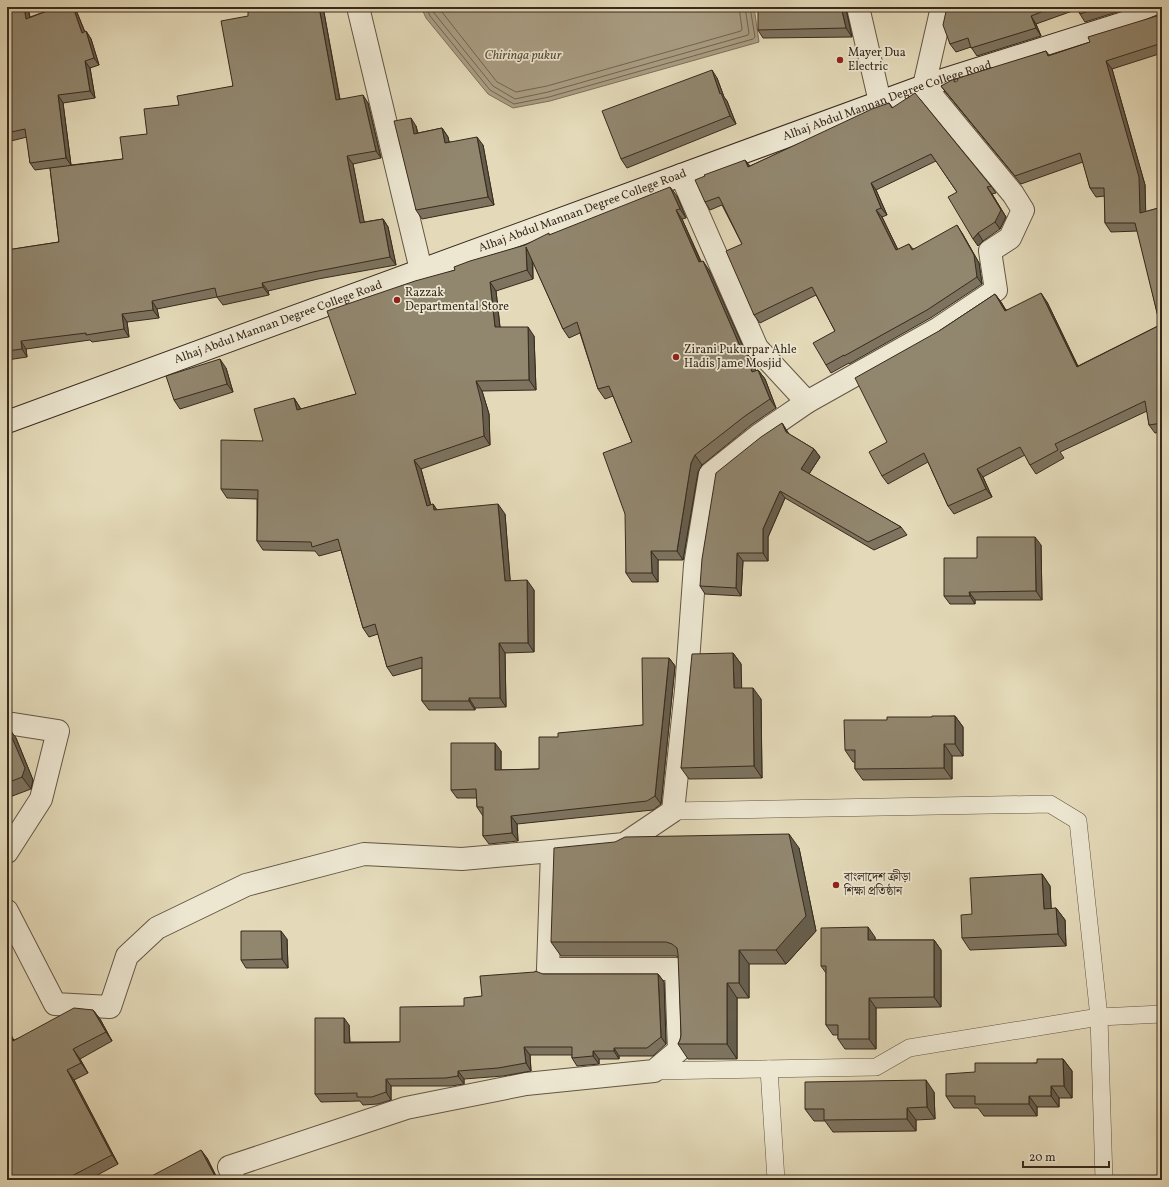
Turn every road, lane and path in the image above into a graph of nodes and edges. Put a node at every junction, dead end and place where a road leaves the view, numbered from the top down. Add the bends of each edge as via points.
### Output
1 (358, 7) edge
2 (858, 7) edge
3 (942, 7) edge
4 (1162, 11) edge
5 (924, 86) junction
6 (880, 102) junction
7 (681, 175) junction
8 (421, 270) junction
9 (807, 402) junction
10 (7, 422) edge
11 (7, 723) edge
12 (673, 812) junction
13 (552, 851) junction
14 (7, 852) edge
15 (7, 911) edge
16 (1162, 1014) edge
17 (1099, 1017) junction
18 (769, 1069) junction
19 (654, 1071) junction
20 (234, 1180) edge
21 (776, 1180) edge
22 (1104, 1180) edge

1 - 8 street
2 - 6 street
3 - 5 street
4 - 5 street, Alhaj Abdul Mannan Degree College Road
5 - 6 street, Alhaj Abdul Mannan Degree College Road
5 - 9 street via 1013,194 1023,210 1010,238 990,251 996,290 939,328
6 - 7 street, Alhaj Abdul Mannan Degree College Road
7 - 8 street, Alhaj Abdul Mannan Degree College Road
7 - 9 street via 757,348
8 - 10 street, Alhaj Abdul Mannan Degree College Road
9 - 12 street via 759,435 710,474 694,565 686,690
11 - 14 street via 58,731 41,799
12 - 13 street via 624,844
12 - 17 lane via 1050,804 1078,822
13 - 15 street via 462,859 364,854 246,884 157,928 128,956 110,1007 55,1004
13 - 19 street via 548,970 676,970 679,1050
16 - 17 lane
17 - 18 lane via 909,1048 876,1067
17 - 22 lane
18 - 19 lane
18 - 21 lane
19 - 20 street via 526,1084 406,1108 229,1167

